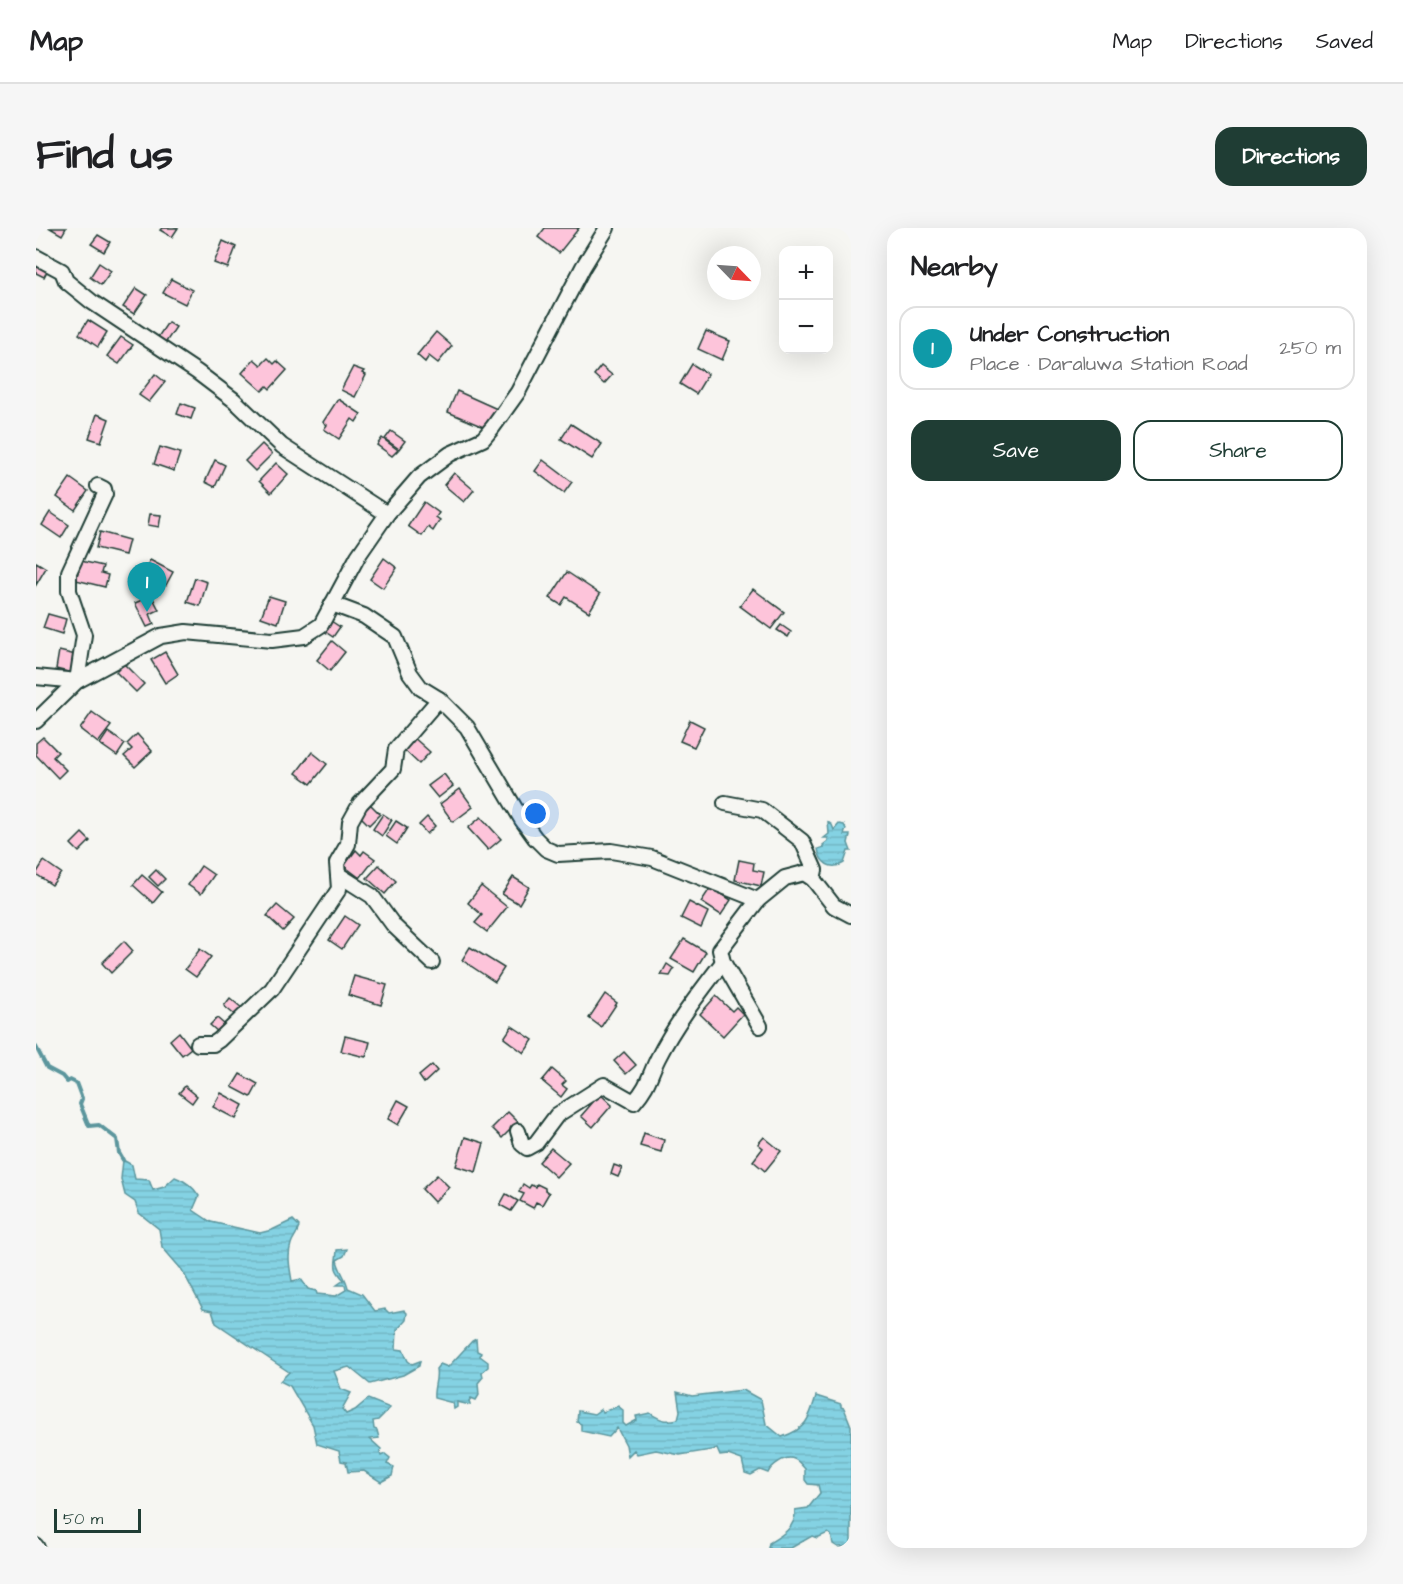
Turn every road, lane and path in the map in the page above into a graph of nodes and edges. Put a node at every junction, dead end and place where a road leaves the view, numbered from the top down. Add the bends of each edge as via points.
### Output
1 (607, 228) edge
2 (36, 257) edge
3 (98, 486) dead end
4 (387, 514) junction
5 (332, 604) junction
6 (36, 677) edge
7 (78, 681) junction
8 (439, 699) junction
9 (36, 720) edge
10 (725, 803) dead end
11 (339, 875) junction
12 (813, 879) junction
13 (758, 900) junction
14 (851, 915) edge
15 (432, 962) dead end
16 (723, 962) junction
17 (760, 1026) dead end
18 (198, 1044) dead end
19 (518, 1131) dead end

1 - 4 street via 518,392 493,427 483,439 450,454 419,477
2 - 4 street via 62,271 66,281 92,302 234,400 282,446
3 - 7 street via 105,494 69,572 69,591 84,635
4 - 5 street via 357,556
5 - 7 street via 321,625 304,636 272,640 186,632 160,636
5 - 8 street via 364,616 395,637 410,673 422,688
6 - 7 street
7 - 9 street
8 - 11 street via 396,749 393,769 360,804 350,822 348,844 337,863
8 - 13 street via 467,727 522,820 546,849 558,854 605,850 652,858
10 - 12 street via 762,810 802,841 815,870
11 - 15 street via 372,896 394,926
11 - 18 street via 339,889 272,989 219,1040
12 - 13 street via 804,873 785,878
12 - 14 street via 834,906
13 - 16 street via 720,950
16 - 17 street
16 - 19 street via 681,1020 658,1058 646,1089 634,1102 604,1085 557,1115 536,1143 527,1148

